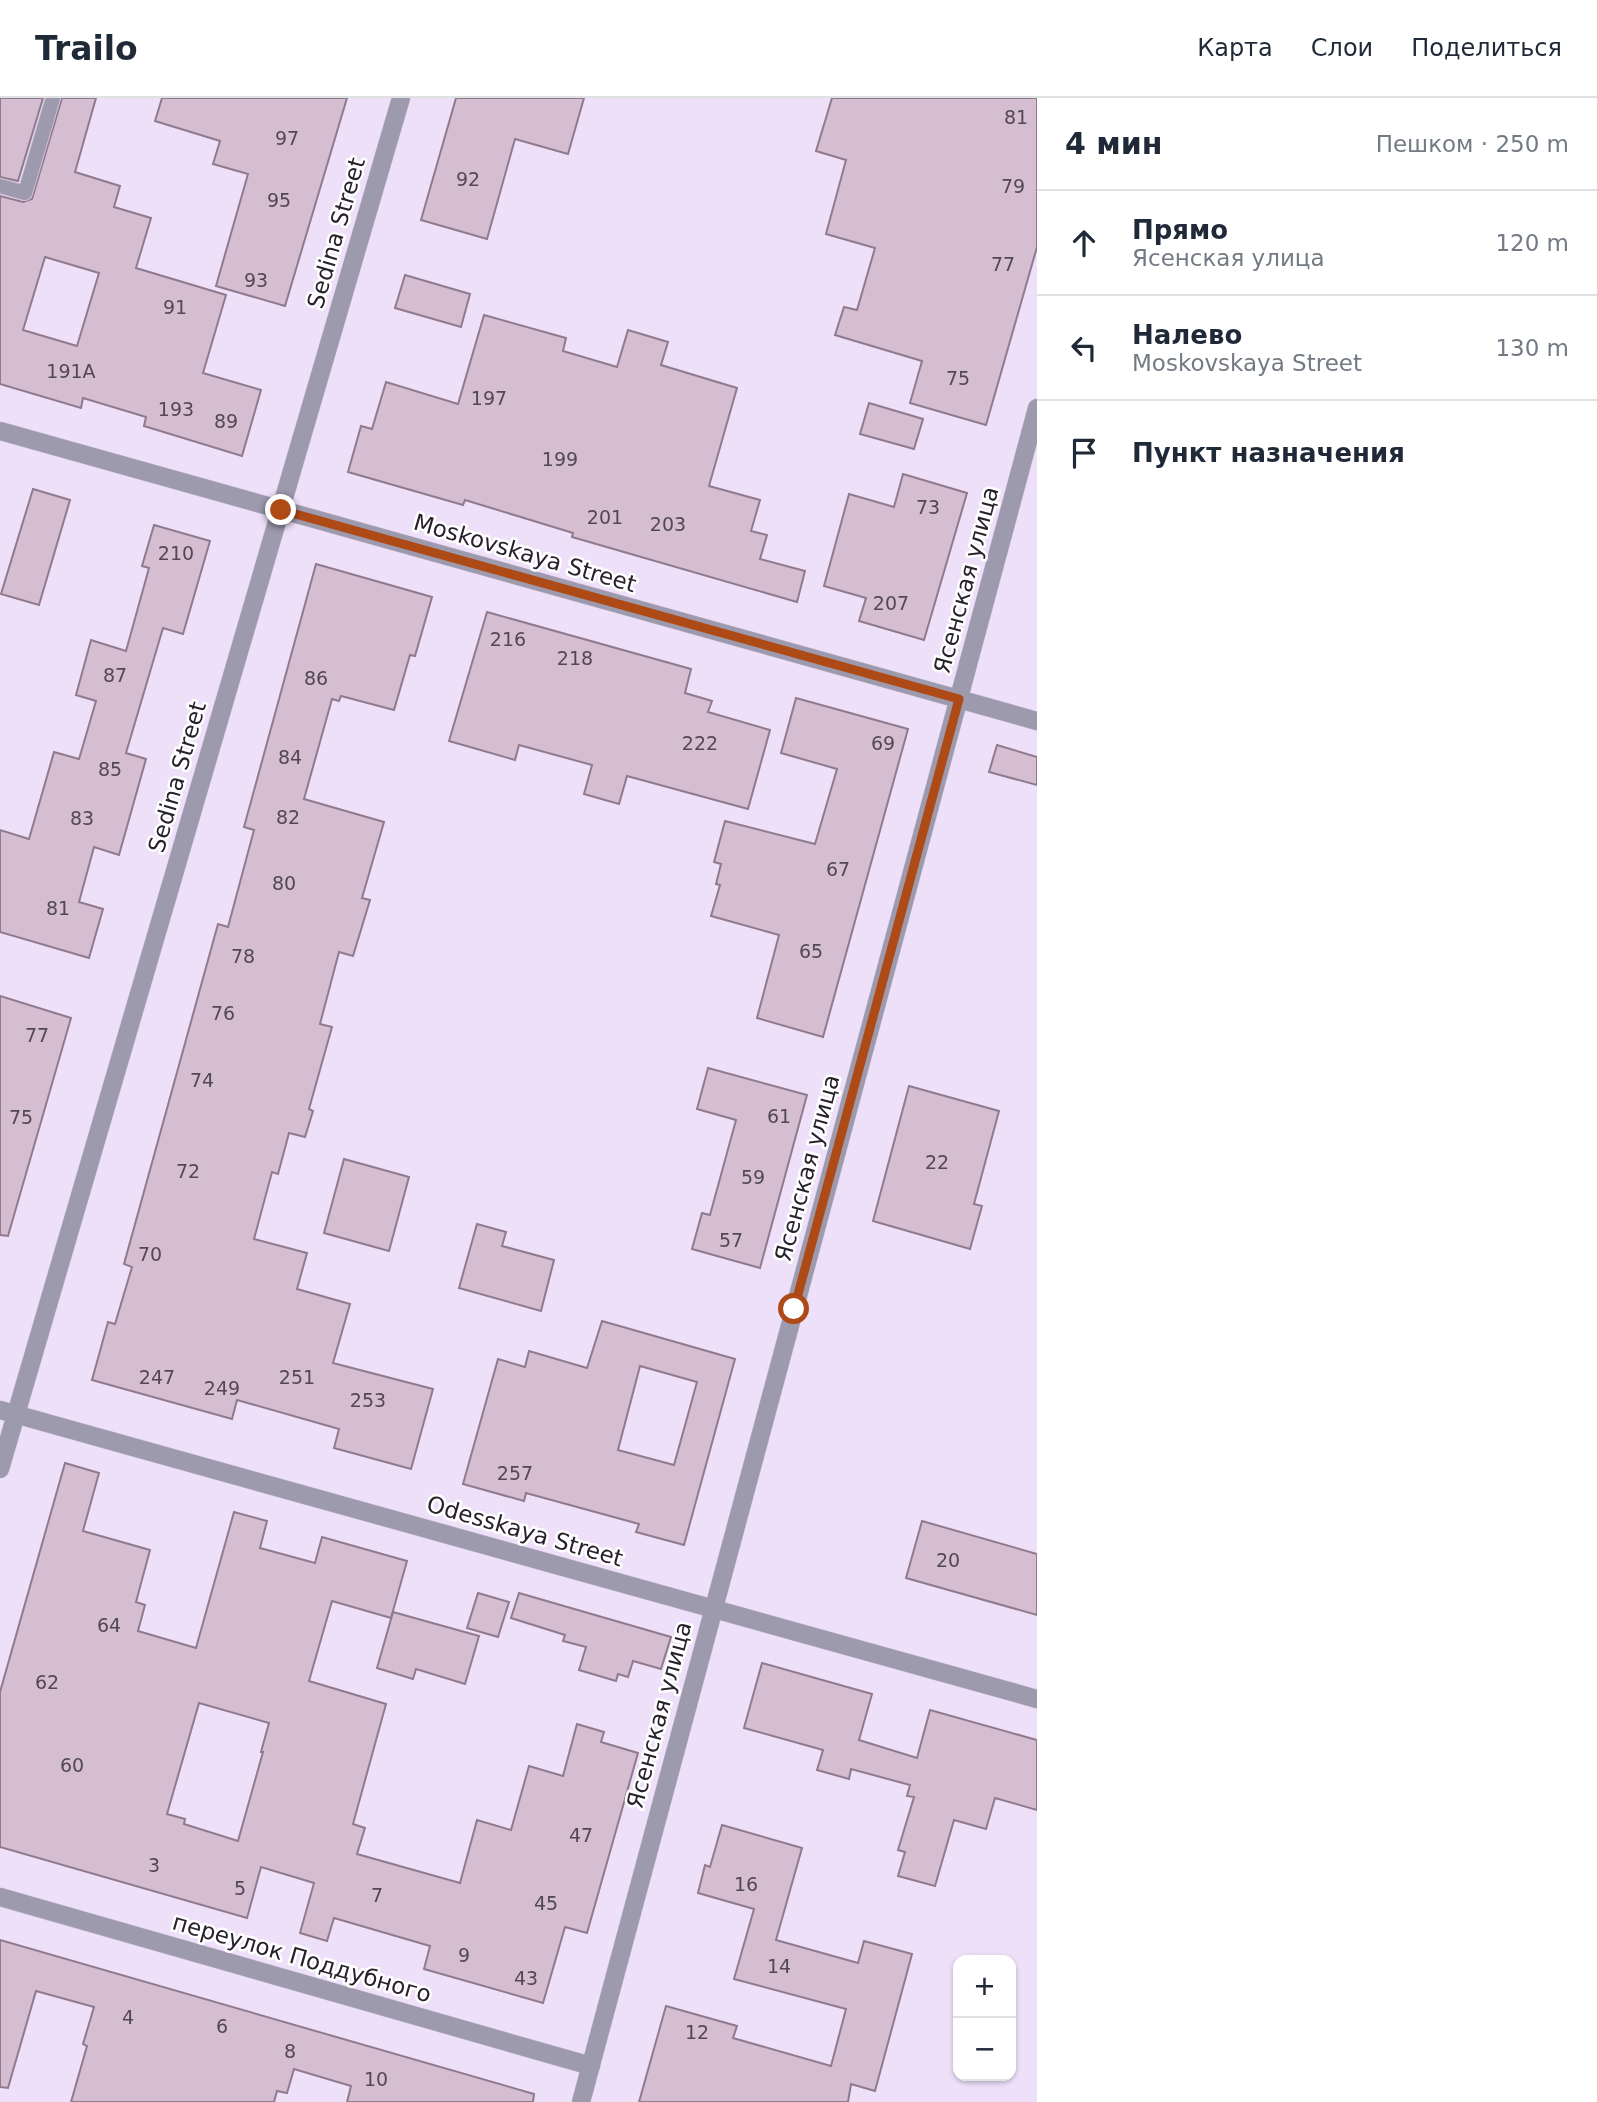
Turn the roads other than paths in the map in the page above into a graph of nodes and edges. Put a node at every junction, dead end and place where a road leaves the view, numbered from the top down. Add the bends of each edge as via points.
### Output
1 (53, 98) edge
2 (401, 98) edge
3 (0, 186) edge
4 (1037, 408) edge
5 (0, 431) edge
6 (281, 510) junction
7 (959, 699) junction
8 (1037, 720) edge
9 (8, 1412) edge
10 (0, 1469) edge
11 (713, 1609) junction
12 (1037, 1699) edge
13 (0, 1897) edge
14 (591, 2066) junction
15 (581, 2102) edge

1 - 3 lane via 24,194
2 - 6 street, Sedina Street
4 - 7 street, Ясенская улица
5 - 6 street, Moskovskaya Street
6 - 7 street, Moskovskaya Street
6 - 9 street, Sedina Street
7 - 8 street, Moskovskaya Street
7 - 11 street, Ясенская улица
9 - 10 street, Sedina Street
9 - 11 street, Odesskaya Street
11 - 12 street, Odesskaya Street
11 - 14 street, Ясенская улица
13 - 14 street, переулок Поддубного
14 - 15 street, Ясенская улица

